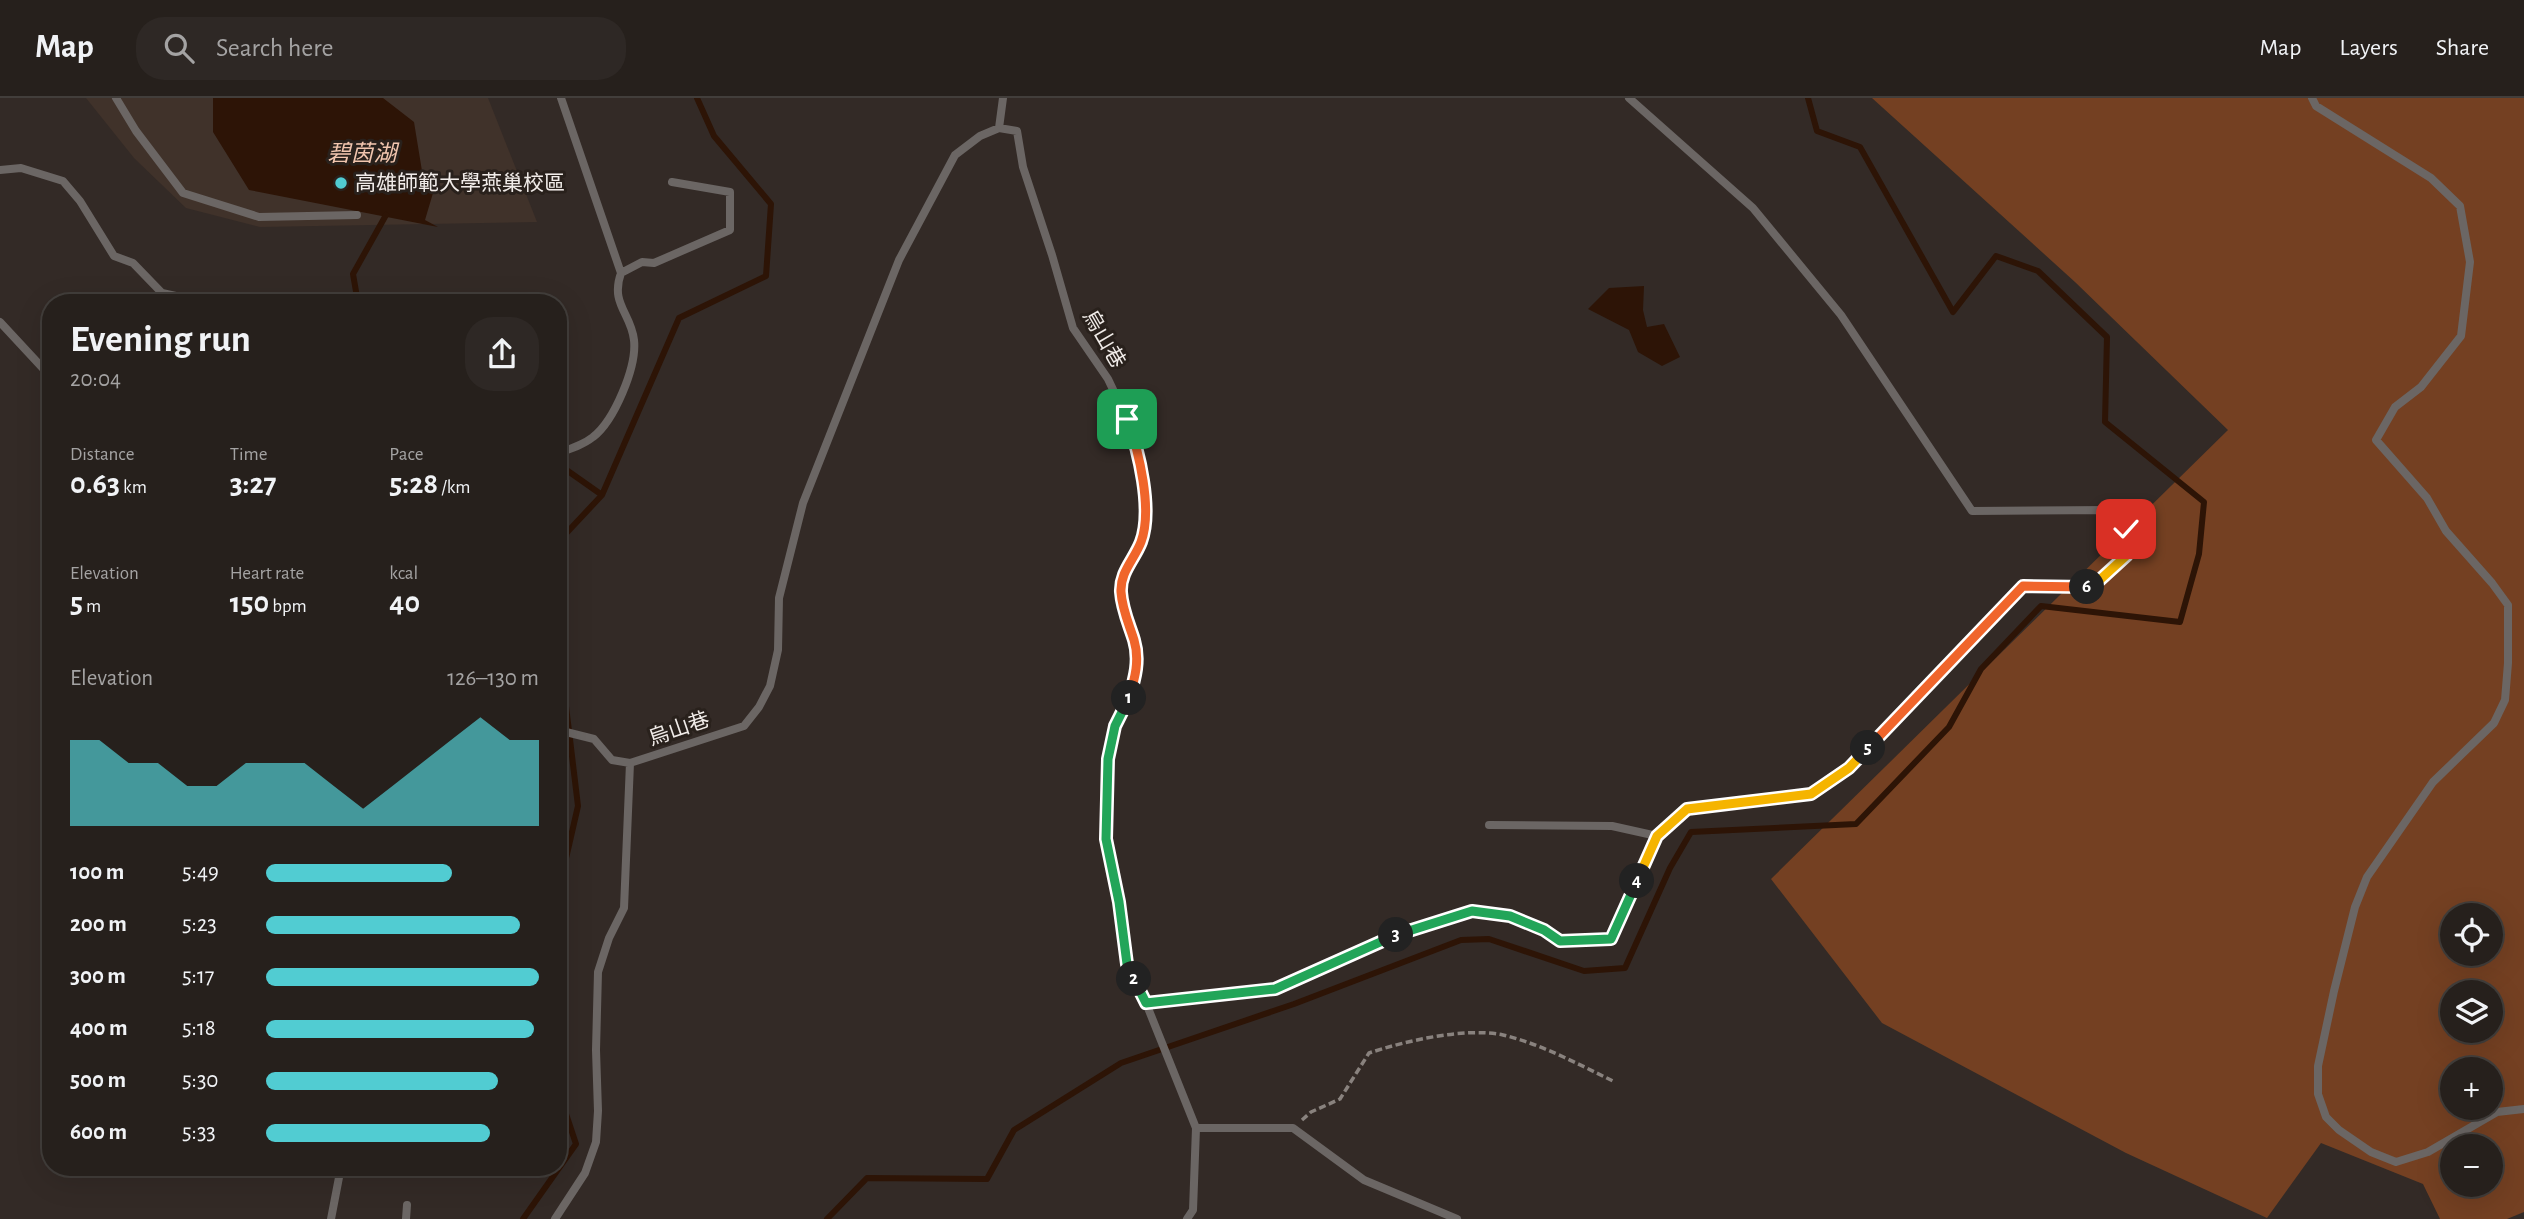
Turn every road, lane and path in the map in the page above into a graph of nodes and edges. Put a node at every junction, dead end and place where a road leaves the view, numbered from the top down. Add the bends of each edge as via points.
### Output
1 (116, 98) edge
2 (561, 98) edge
3 (1003, 98) edge
4 (1629, 98) edge
5 (2312, 98) edge
6 (999, 128) junction
7 (0, 170) edge
8 (672, 181) dead end
9 (357, 215) dead end
10 (621, 273) junction
11 (162, 293) joint
12 (167, 294) edge
13 (0, 323) edge
14 (42, 367) edge
15 (567, 449) edge
16 (567, 732) edge
17 (630, 763) junction
18 (1489, 825) dead end
19 (1657, 836) junction
20 (1146, 1003) junction
21 (1613, 1081) dead end
22 (2524, 1109) edge
23 (1196, 1128) junction
24 (1293, 1128) junction
25 (339, 1176) edge
26 (407, 1205) dead end
27 (331, 1219) edge
28 (406, 1219) edge
29 (555, 1219) edge
30 (1187, 1219) edge
31 (1457, 1219) edge

1 - 9 lane via 183,193 258,217
2 - 10 lane
3 - 6 lane
4 - 19 lane via 1753,208 1841,315 1972,512 2112,510 2126,529 2127,555 2092,587 2023,586 1849,768 1811,794 1687,809
5 - 22 lane via 2316,106 2431,178 2459,205 2470,262 2461,336 2421,387 2396,407 2376,440 2427,498 2446,531 2508,605 2505,700 2494,723 2432,782 2367,877 2355,907 2318,1066 2318,1094 2326,1117 2339,1130 2371,1152 2396,1162 2427,1152 2497,1112
6 - 17 lane, 烏山巷 via 980,135 955,155 899,260 803,503 779,598 778,650 770,686 759,707 744,726
6 - 20 lane, 烏山巷 via 1017,131 1023,167 1073,328 1108,379 1136,443 1145,505 1143,528 1121,592 1135,642 1137,671 1115,726 1108,759 1106,839 1127,964
7 - 11 lane via 21,168 63,181 114,256 133,263
8 - 10 lane via 730,192 730,230
10 - 15 lane via 616,287 634,338 634,360 612,417 592,439
11 - 12 lane
13 - 14 lane
16 - 17 lane via 594,739 612,760
17 - 29 lane via 624,908 598,972 596,1142 586,1173
18 - 19 lane via 1612,826
19 - 20 lane via 1611,939 1560,941 1510,916 1472,911 1402,933 1275,989
20 - 23 lane, 烏山巷
21 - 24 path via 1548,1050 1501,1035 1404,1042 1369,1053 1340,1099 1311,1112
23 - 24 lane
23 - 30 lane via 1194,1210
24 - 31 lane via 1364,1180
25 - 27 lane
26 - 28 lane

